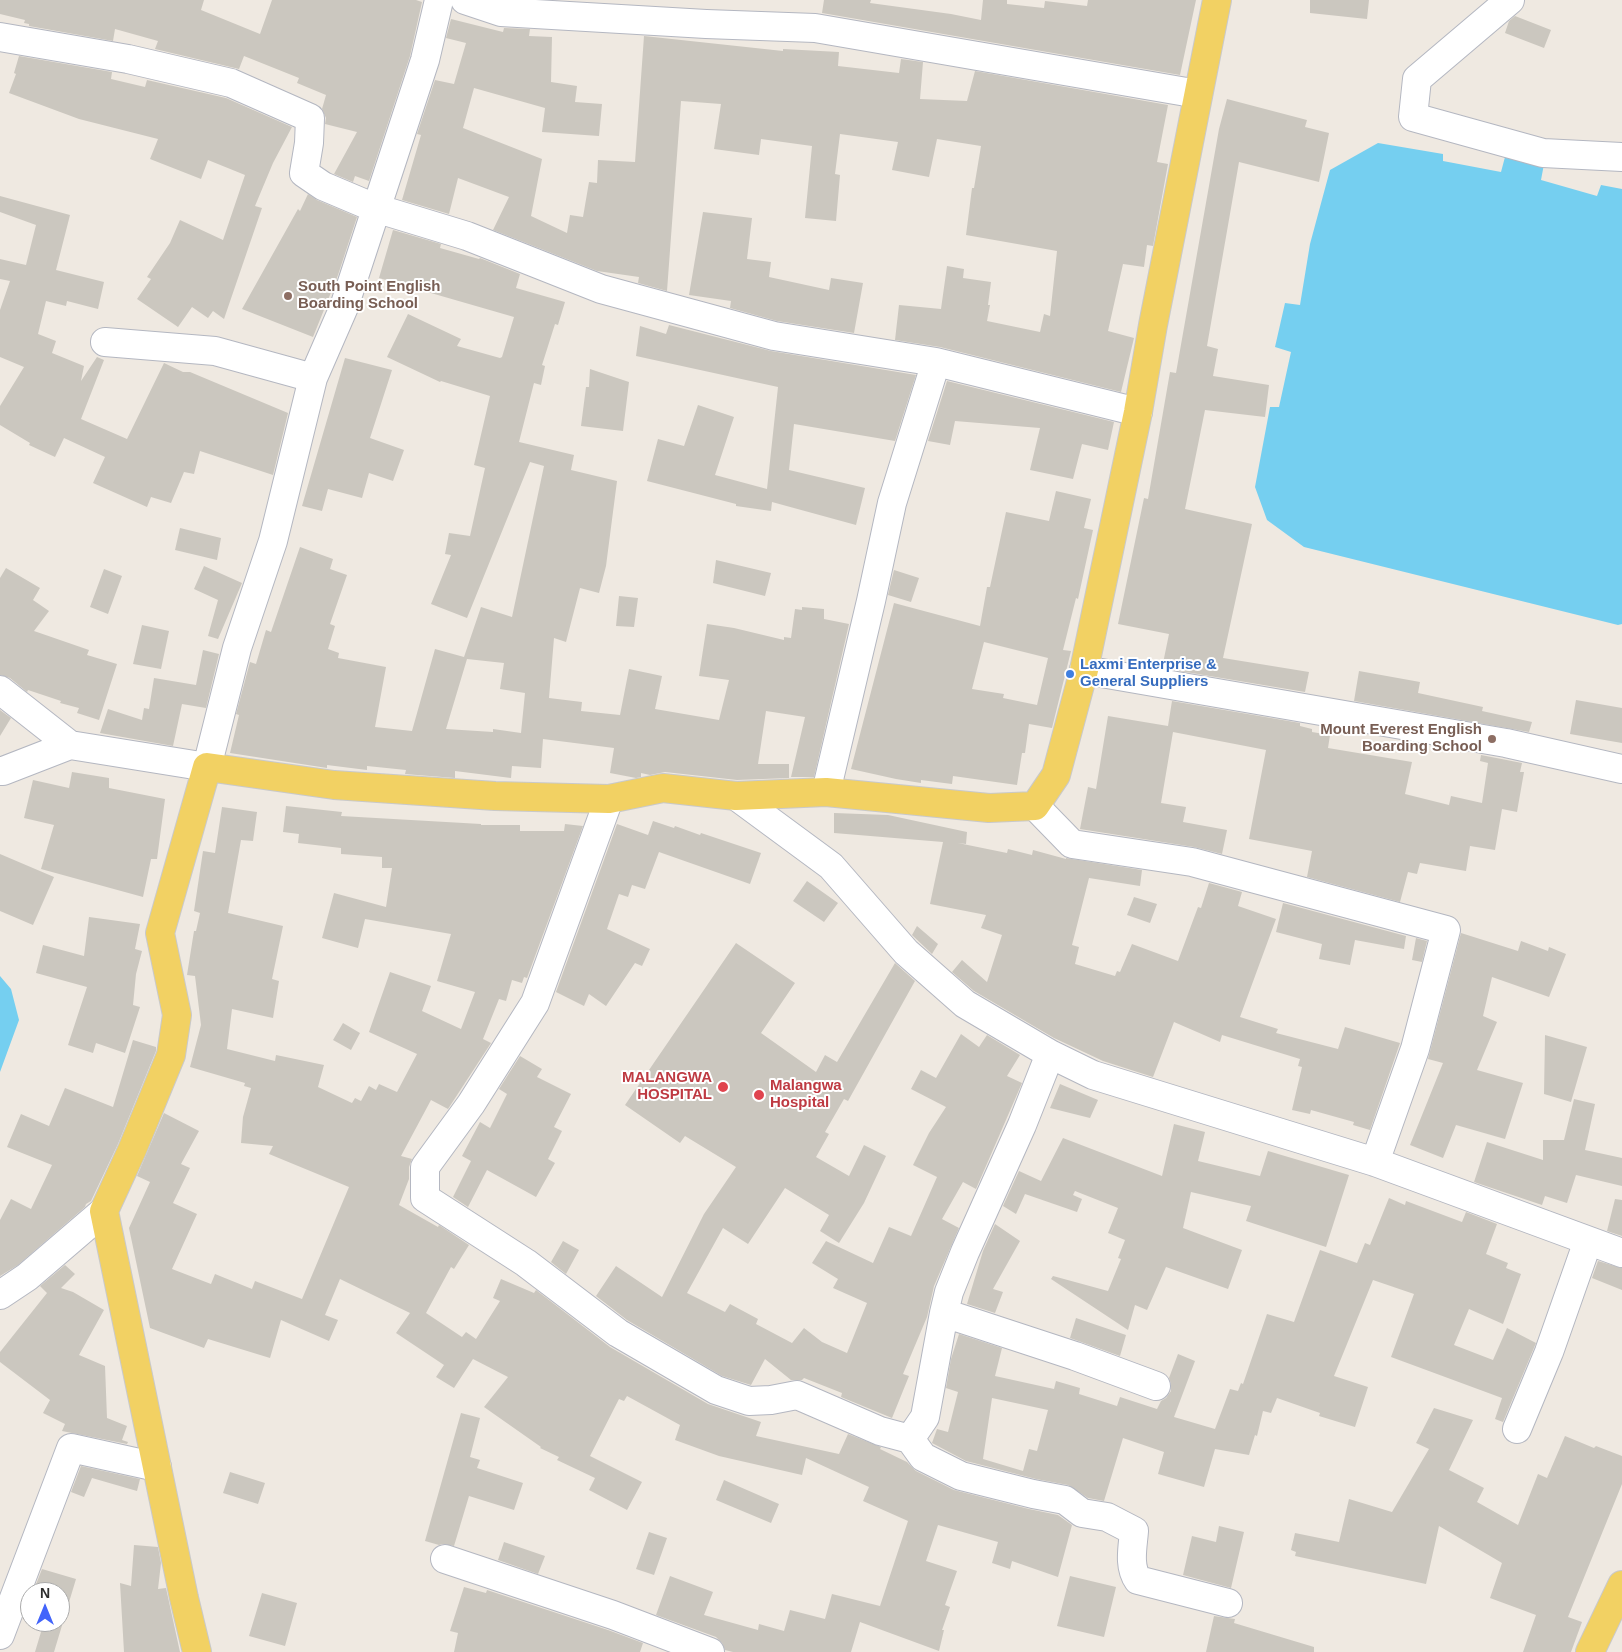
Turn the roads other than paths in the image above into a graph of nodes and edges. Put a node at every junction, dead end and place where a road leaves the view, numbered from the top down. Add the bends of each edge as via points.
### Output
1 (439, 0) edge
2 (465, 0) edge
3 (1217, 0) edge
4 (1510, 0) edge
5 (613, 9) edge
6 (0, 37) edge
7 (1198, 94) junction
8 (1622, 158) edge
9 (375, 208) junction
10 (105, 342) dead end
11 (936, 362) junction
12 (313, 378) junction
13 (1138, 412) junction
14 (1084, 670) junction
15 (0, 690) edge
16 (70, 745) junction
17 (206, 767) junction
18 (1622, 769) edge
19 (0, 771) edge
20 (826, 792) junction
21 (736, 796) junction
22 (609, 799) junction
23 (1035, 806) junction
24 (1050, 1054) junction
25 (1375, 1162) junction
26 (104, 1211) junction
27 (1588, 1241) junction
28 (1622, 1253) edge
29 (0, 1295) edge
30 (944, 1313) junction
31 (1156, 1386) dead end
32 (1517, 1430) dead end
33 (910, 1439) junction
34 (157, 1468) junction
35 (445, 1559) dead end
36 (1622, 1585) edge
37 (1228, 1603) dead end
38 (0, 1634) edge
39 (197, 1652) edge
40 (710, 1652) edge
41 (1590, 1652) edge

1 - 9 street via 426,60
2 - 5 street via 501,12
3 - 7 main road
4 - 8 street via 1418,79 1412,117 1543,153
5 - 7 street via 706,24 815,28
6 - 9 street via 128,59 231,83 310,118 304,173 323,186
7 - 13 main road
9 - 11 street via 467,236 601,289 774,336
9 - 12 street via 344,307
10 - 12 street via 215,351
11 - 13 street
11 - 20 street via 892,503
12 - 17 street via 273,541 237,648
13 - 14 main road
14 - 18 street via 1506,743
14 - 23 main road via 1056,775
15 - 16 street
16 - 17 street
16 - 19 street
17 - 22 main road via 334,785 495,796
17 - 26 main road via 160,934 177,1015 171,1055
20 - 21 main road
20 - 23 main road via 989,808
21 - 22 main road via 663,788
21 - 24 street via 831,866 906,952 965,1004
22 - 33 street via 535,1003 472,1104 425,1167 425,1198 526,1263 618,1333 716,1390 749,1401 796,1395 880,1431
23 - 25 street via 1072,844 1192,862 1446,930 1415,1049
24 - 25 street via 1094,1075
24 - 30 street via 965,1252
25 - 27 street
26 - 29 street via 27,1278
26 - 34 main road
27 - 28 street
27 - 32 street via 1549,1352
30 - 31 street
30 - 33 street via 926,1417
33 - 37 street via 923,1457 961,1476 1065,1500 1082,1512 1107,1517 1134,1530 1133,1573 1138,1580
34 - 38 street via 71,1448
34 - 39 main road
35 - 40 street via 613,1615
36 - 41 main road

